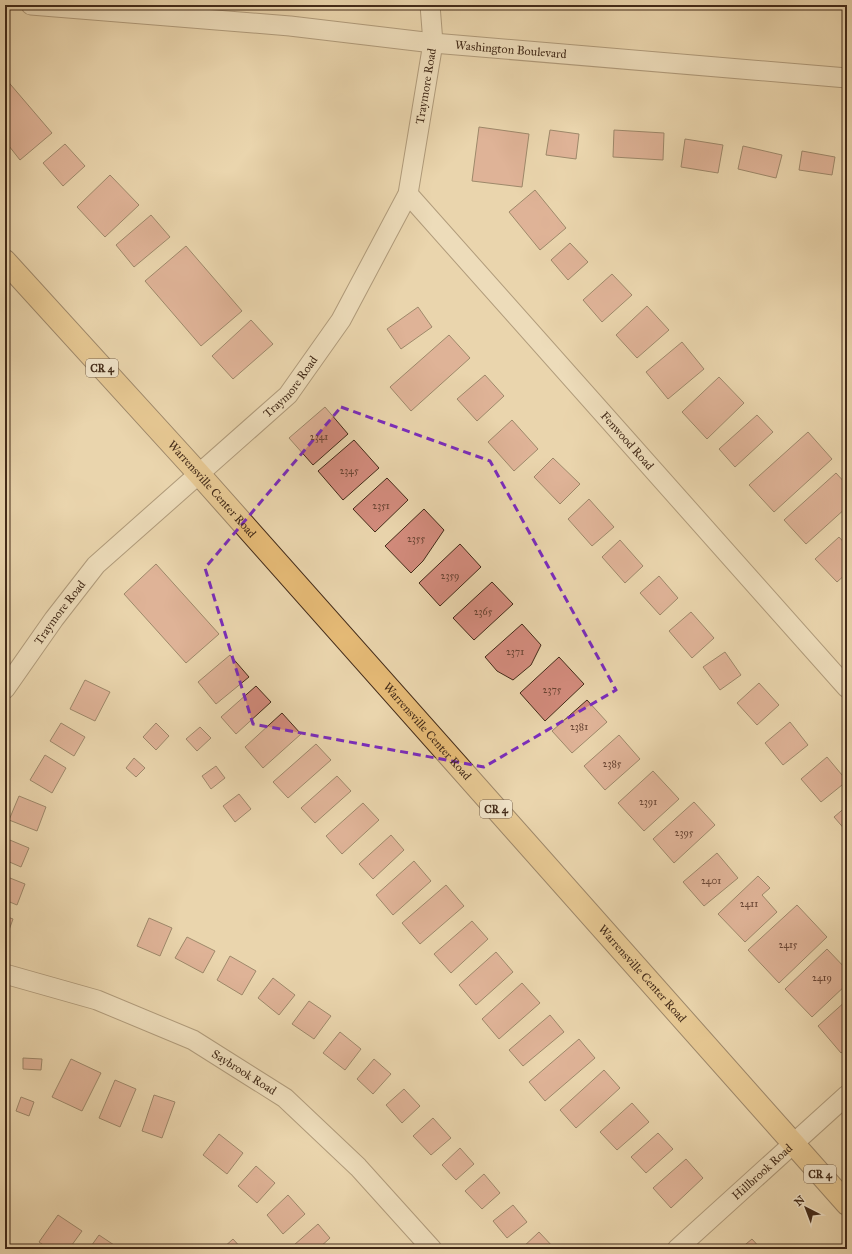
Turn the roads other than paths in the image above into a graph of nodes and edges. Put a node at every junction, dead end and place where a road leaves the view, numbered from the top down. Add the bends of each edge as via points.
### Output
1 (31, 5) edge
2 (430, 5) edge
3 (433, 43) junction
4 (847, 78) edge
5 (408, 194) junction
6 (5, 261) edge
7 (199, 474) junction
8 (847, 688) edge
9 (5, 689) edge
10 (5, 974) edge
11 (847, 1095) edge
12 (792, 1144) junction
13 (847, 1204) edge
14 (432, 1249) edge
15 (677, 1249) edge

1 - 3 street, Washington Boulevard via 290,26
2 - 3 street, Traymore Road
3 - 4 street, Washington Boulevard
3 - 5 street, Traymore Road
5 - 7 street, Traymore Road via 341,320 288,395
5 - 8 street, Fenwood Road
6 - 7 main road, Warrensville Center Road / CR 4
7 - 9 street, Traymore Road via 96,565
7 - 12 main road, Warrensville Center Road / CR 4
10 - 14 street, Saybrook Road via 97,1000 193,1040 285,1098 358,1166
11 - 12 street, Hillbrook Road
12 - 13 main road, Warrensville Center Road / CR 4
12 - 15 street, Hillbrook Road

